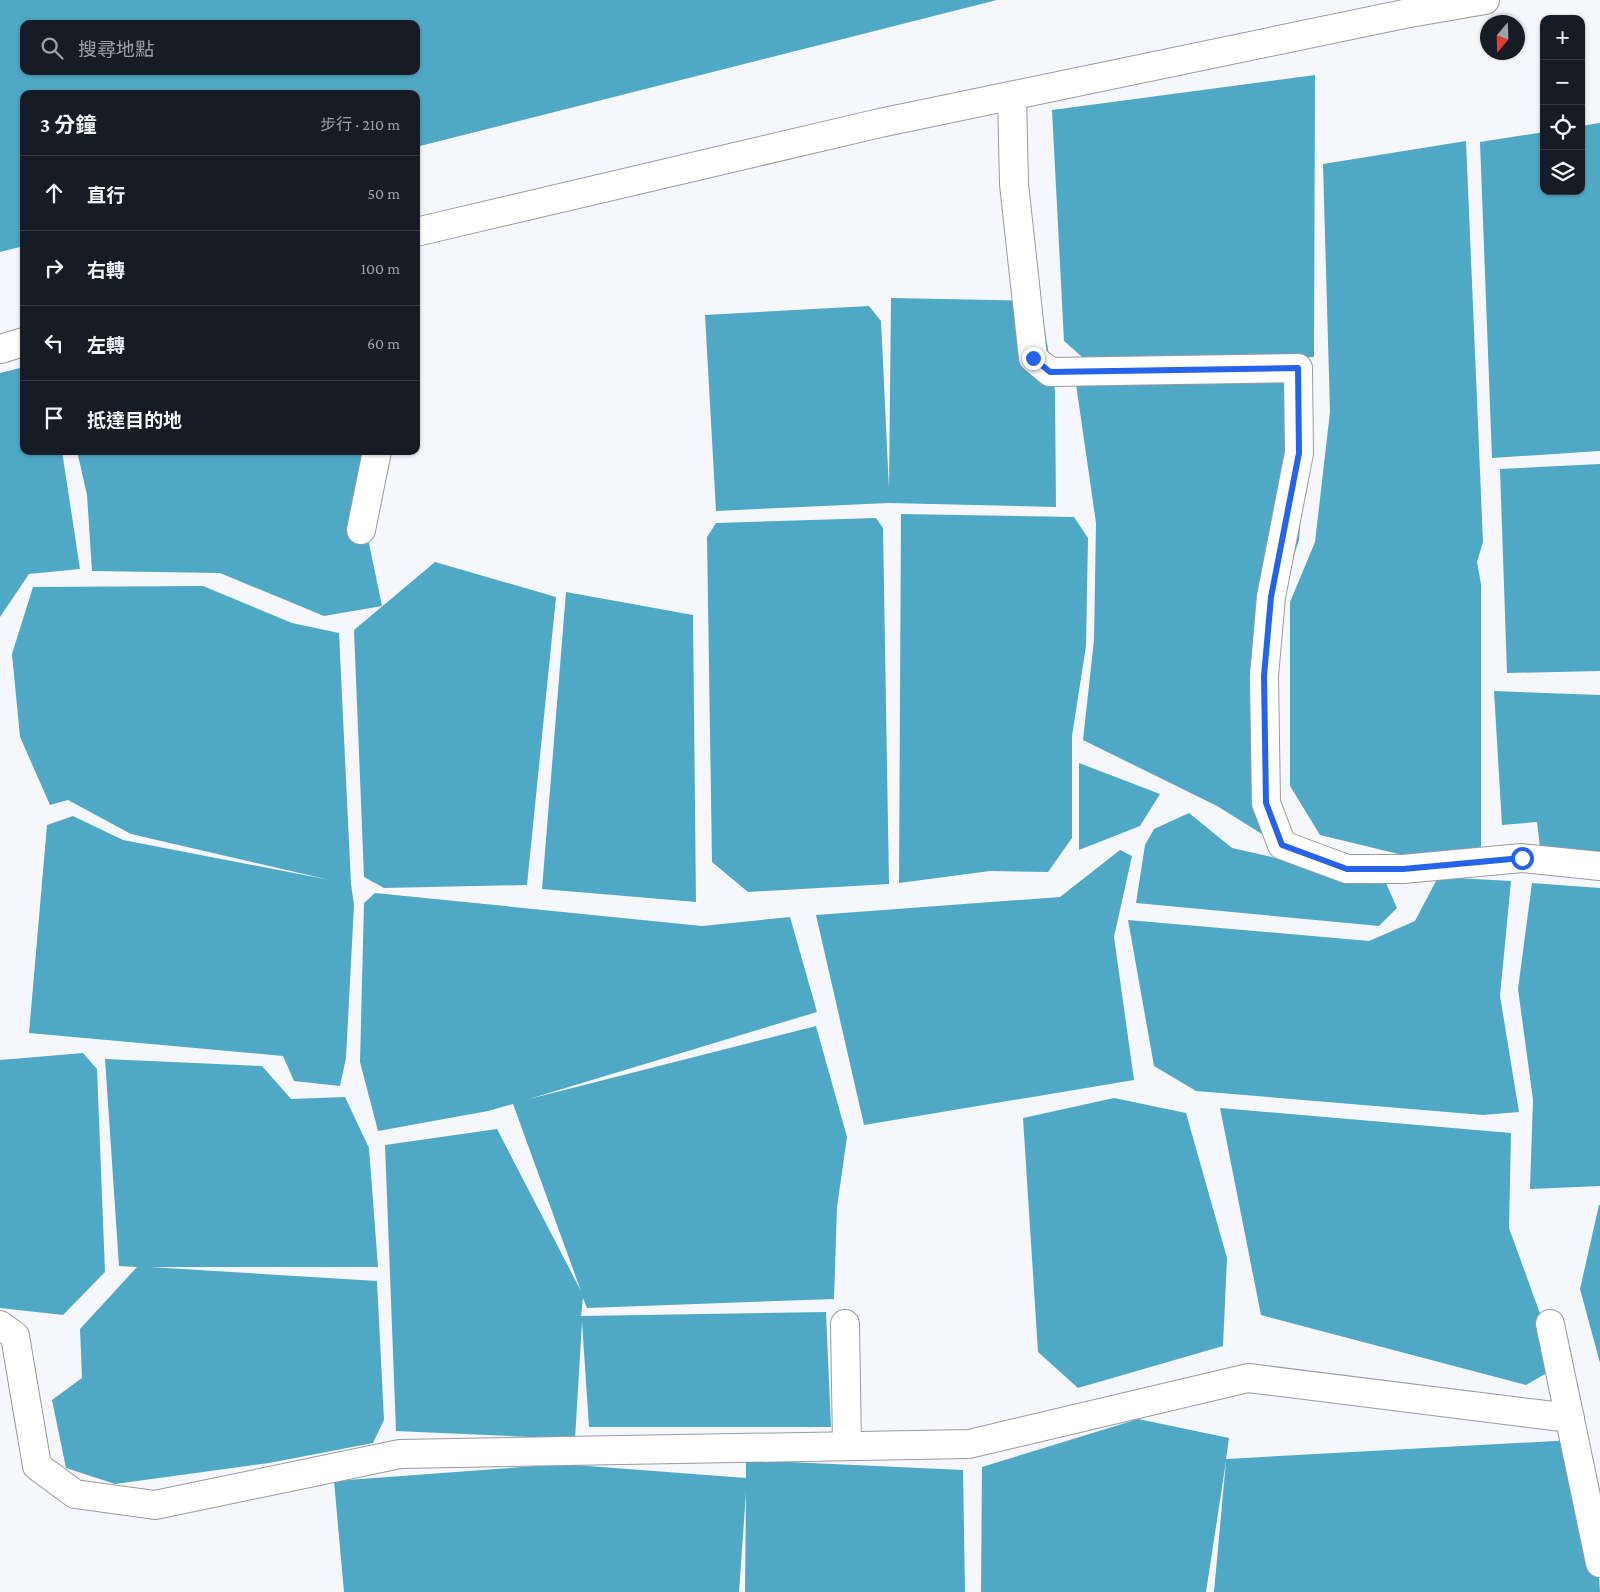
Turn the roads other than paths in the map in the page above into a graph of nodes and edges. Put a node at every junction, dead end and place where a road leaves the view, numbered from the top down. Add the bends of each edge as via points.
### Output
1 (1485, 0) edge
2 (1012, 96) junction
3 (420, 231) edge
4 (20, 343) edge
5 (0, 349) edge
6 (376, 455) edge
7 (361, 530) dead end
8 (1600, 866) edge
9 (844, 1324) dead end
10 (1550, 1324) dead end
11 (0, 1326) edge
12 (1570, 1418) junction
13 (847, 1446) junction
14 (1600, 1563) edge

1 - 2 lane
2 - 3 lane via 880,123
2 - 8 lane via 1014,184 1033,358 1050,372 1298,368 1299,453 1271,597 1264,676 1266,803 1282,845 1347,869 1403,869 1522,858
4 - 5 lane
6 - 7 lane
9 - 13 lane
10 - 12 lane
11 - 13 lane via 15,1336 37,1466 75,1494 155,1505 400,1454
12 - 13 lane via 1248,1378 969,1444
12 - 14 lane

